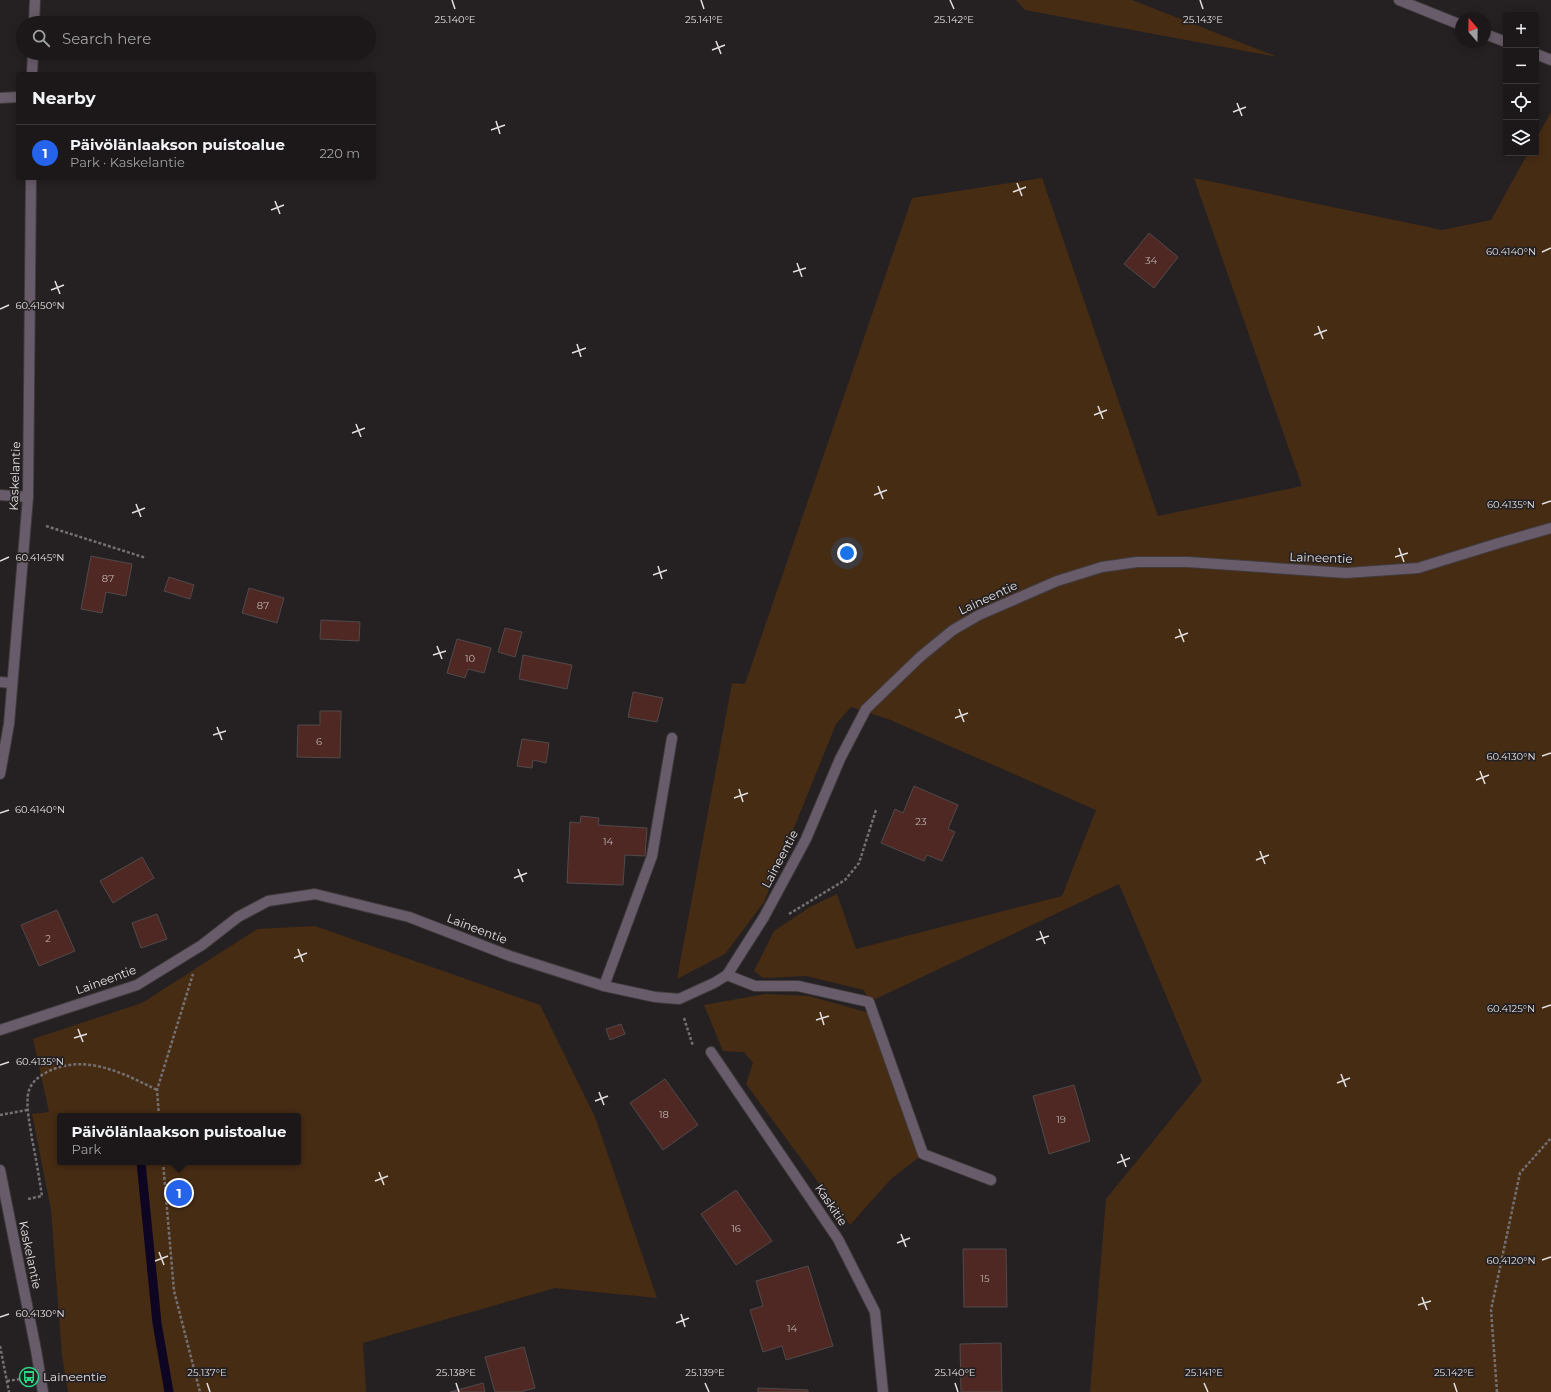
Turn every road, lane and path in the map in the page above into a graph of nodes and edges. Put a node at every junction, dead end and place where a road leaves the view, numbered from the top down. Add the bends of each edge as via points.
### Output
1 (35, 0) edge
2 (1399, 0) edge
3 (34, 16) edge
4 (1455, 22) edge
5 (1491, 36) edge
6 (1503, 41) edge
7 (1539, 55) edge
8 (33, 60) edge
9 (1551, 60) edge
10 (32, 72) edge
11 (16, 97) edge
12 (0, 98) edge
13 (31, 180) edge
14 (0, 495) edge
15 (28, 496) junction
16 (26, 520) junction
17 (1551, 528) edge
18 (146, 558) dead end
19 (0, 682) edge
20 (11, 683) junction
21 (672, 738) dead end
22 (0, 774) edge
23 (876, 810) dead end
24 (764, 917) junction
25 (202, 945) junction
26 (727, 975) junction
27 (604, 986) junction
28 (679, 999) junction
29 (0, 1030) edge
30 (694, 1051) dead end
31 (711, 1052) dead end
32 (157, 1090) junction
33 (27, 1110) junction
34 (159, 1113) edge
35 (0, 1115) edge
36 (1551, 1138) edge
37 (163, 1165) edge
38 (0, 1170) edge
39 (991, 1180) dead end
40 (28, 1199) dead end
41 (0, 1346) edge
42 (22, 1378) dead end
43 (7, 1381) junction
44 (9, 1392) edge
45 (44, 1392) edge
46 (200, 1392) edge
47 (883, 1392) edge
48 (1497, 1392) edge

1 - 3 street
2 - 4 street
5 - 6 street
7 - 9 street
8 - 10 street
11 - 12 street
13 - 15 street, Kaskelantie
14 - 15 street
15 - 16 street, Kaskelantie
16 - 18 path
16 - 20 street, Kaskelantie
17 - 24 street, Laineentie via 1418,568 1346,573 1188,562 1137,562 1102,567 1057,581 979,615 953,630 926,652 866,709 840,759 806,839
19 - 20 street
20 - 22 street, Kaskelantie via 9,724
21 - 27 street via 652,856
23 - 24 path via 859,863 845,880 785,917
24 - 26 street, Laineentie
25 - 27 street, Laineentie via 238,917 268,901 315,894 409,917 510,956
25 - 29 street, Laineentie via 137,984
25 - 32 path
26 - 28 street, Laineentie
26 - 39 street via 755,986 798,986 870,1002 924,1154
27 - 28 street, Laineentie via 655,997
28 - 30 path
31 - 47 street, Kaskitie via 838,1239 875,1312
32 - 33 path via 112,1069 82,1064 66,1065 38,1077 30,1088
32 - 34 path
33 - 35 path
33 - 40 path via 42,1196
36 - 48 path via 1520,1172 1492,1303
37 - 46 path via 174,1291
38 - 45 street, Kaskelantie
41 - 43 path
42 - 43 path
43 - 44 path

